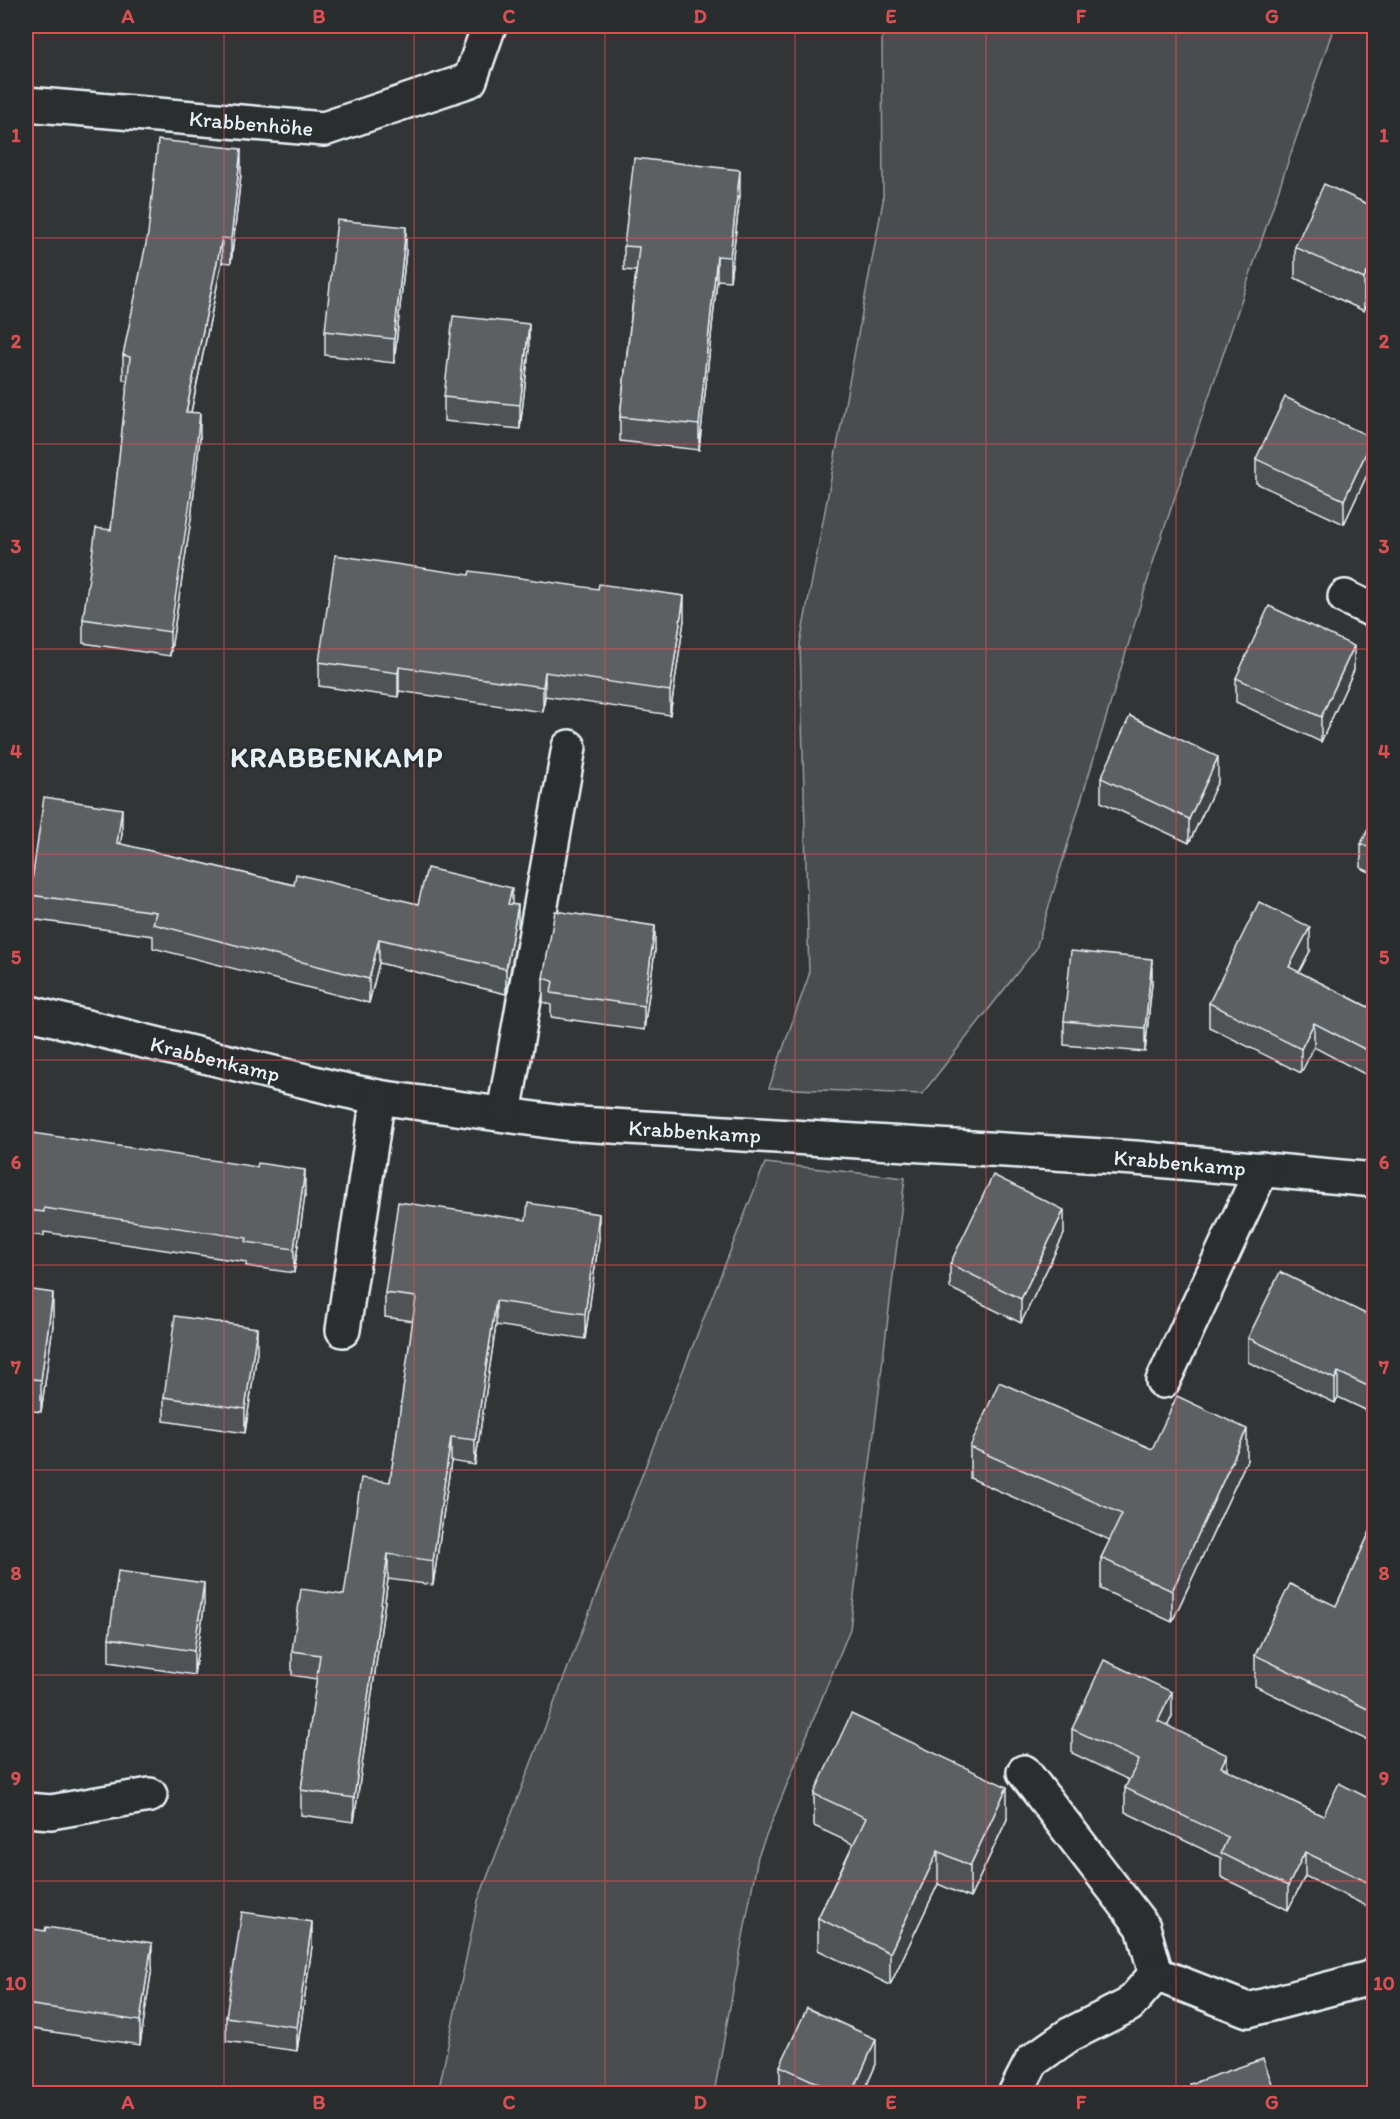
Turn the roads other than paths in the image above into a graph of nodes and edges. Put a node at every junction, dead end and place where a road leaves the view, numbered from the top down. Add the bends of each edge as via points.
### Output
1 (489, 26) edge
2 (26, 104) edge
3 (1345, 597) dead end
4 (1374, 611) edge
5 (569, 747) dead end
6 (26, 1012) edge
7 (378, 1097) junction
8 (504, 1113) junction
9 (1262, 1169) junction
10 (1374, 1180) edge
11 (343, 1330) dead end
12 (1163, 1381) dead end
13 (1023, 1772) dead end
14 (150, 1795) dead end
15 (26, 1810) edge
16 (1156, 1974) junction
17 (1374, 1975) edge
18 (1015, 2094) edge

1 - 2 street, Krabbenhöhe via 470,80 324,129
3 - 4 street
5 - 8 street
6 - 7 street, Krabbenkamp
7 - 8 street, Krabbenkamp
7 - 11 street
8 - 9 street, Krabbenkamp via 563,1123
9 - 10 street, Krabbenkamp
9 - 12 street
13 - 16 street via 1143,1927
14 - 15 street via 51,1812
16 - 17 street via 1248,2010
16 - 18 street via 1129,2005 1069,2034 1032,2061

